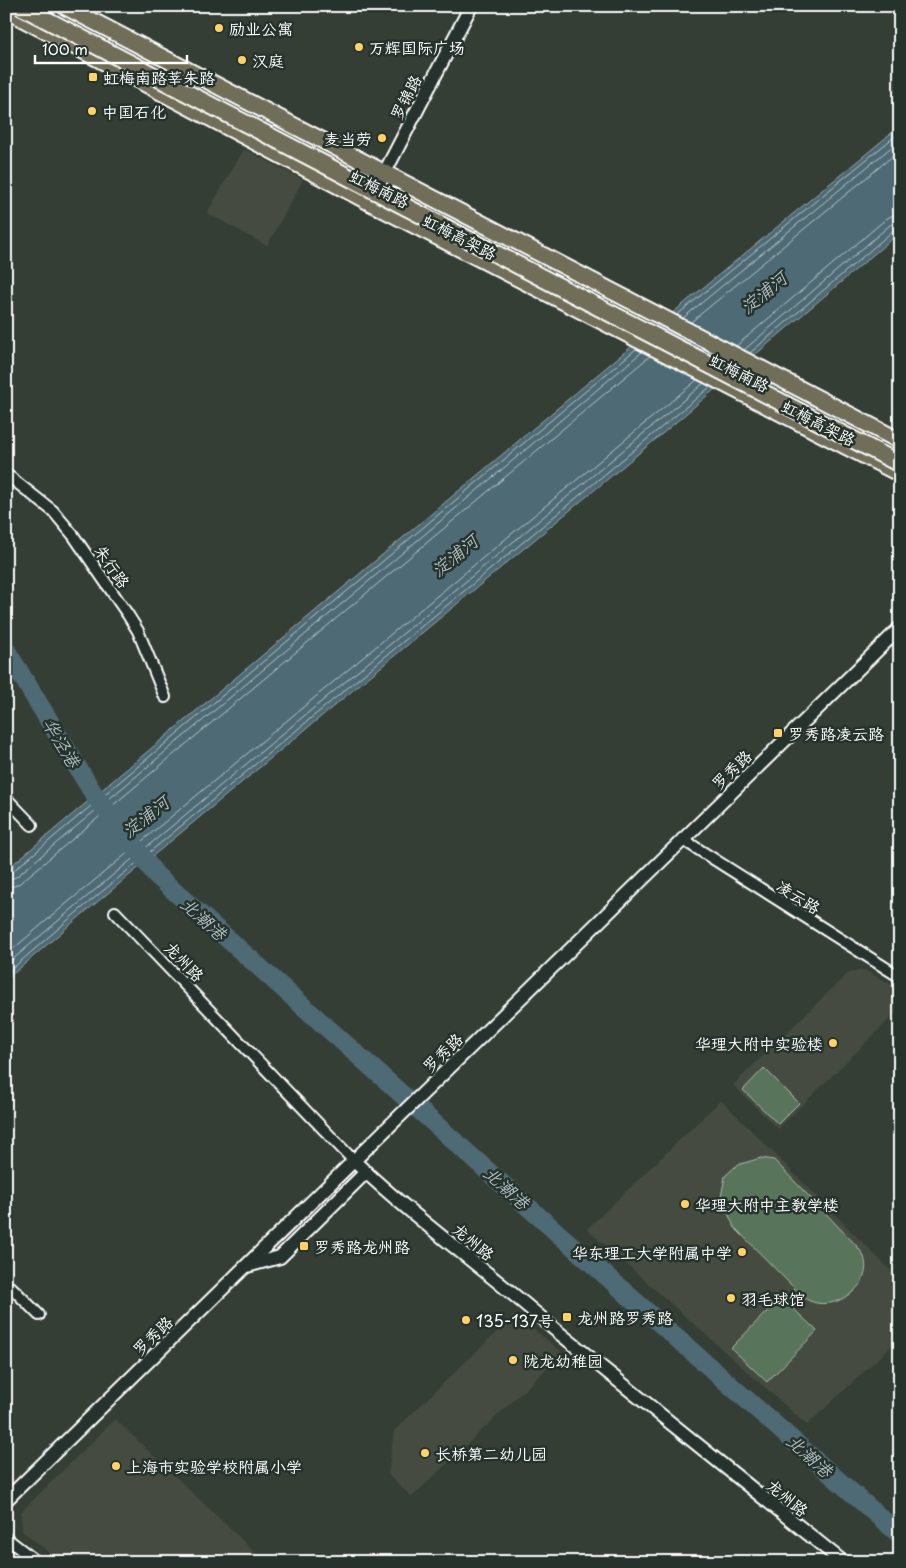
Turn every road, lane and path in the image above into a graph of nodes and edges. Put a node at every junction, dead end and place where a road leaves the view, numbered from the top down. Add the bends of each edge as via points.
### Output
1 (20, 6) edge
2 (43, 6) edge
3 (64, 6) edge
4 (471, 6) edge
5 (6, 10) edge
6 (383, 173) junction
7 (369, 202) junction
8 (898, 444) edge
9 (900, 464) edge
10 (6, 474) edge
11 (900, 474) edge
12 (900, 628) edge
13 (165, 697) dead end
14 (6, 798) edge
15 (32, 825) dead end
16 (682, 840) junction
17 (115, 912) dead end
18 (900, 977) edge
19 (354, 1161) junction
20 (366, 1172) junction
21 (247, 1266) junction
22 (12, 1288) dead end
23 (39, 1315) dead end
24 (6, 1500) edge
25 (6, 1538) edge
26 (37, 1562) edge
27 (843, 1562) edge

1 - 9 highway, 虹梅高架路, bridge
2 - 8 highway, 虹梅高架路
3 - 6 main road, 虹梅南路
4 - 6 street, 罗锦路
5 - 7 main road, 虹梅南路
6 - 7 street, 罗锦路
6 - 8 main road, 虹梅南路 via 592,279
7 - 11 main road, 虹梅南路
10 - 13 street, 朱行路 via 53,511 78,542 138,631
12 - 16 street, 罗秀路
14 - 15 street
16 - 18 street, 凌云路
16 - 19 street, 罗秀路
17 - 19 street, 龙州路
19 - 20 street, 龙州路
19 - 21 street, 罗秀路
20 - 21 street via 280,1257
20 - 27 street, 龙州路
21 - 24 street, 罗秀路
22 - 23 street
25 - 26 street

